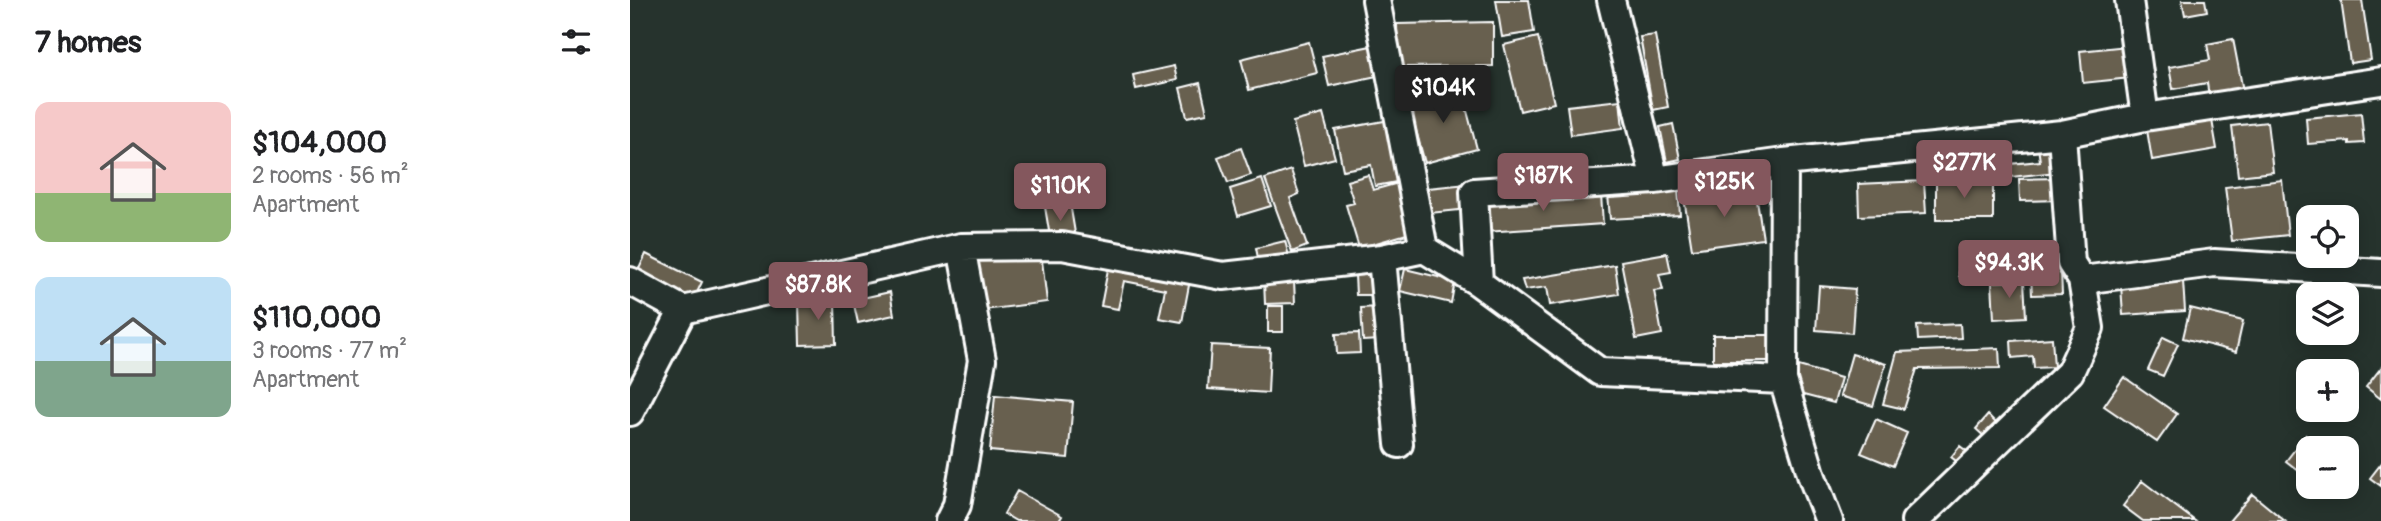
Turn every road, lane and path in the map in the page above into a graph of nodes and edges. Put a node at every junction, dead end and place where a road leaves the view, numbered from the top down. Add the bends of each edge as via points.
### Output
1 (1376, 0) edge
2 (1611, 0) edge
3 (2129, 0) edge
4 (2381, 81) edge
5 (2145, 117) junction
6 (2062, 134) junction
7 (1784, 162) junction
8 (1655, 180) junction
9 (961, 247) junction
10 (1424, 249) junction
11 (1382, 258) junction
12 (2381, 273) edge
13 (2082, 280) junction
14 (630, 281) edge
15 (1479, 283) junction
16 (683, 310) junction
17 (1783, 380) junction
18 (630, 412) edge
19 (1399, 444) dead end
20 (949, 521) edge
21 (1829, 521) edge
22 (1915, 521) edge

1 - 10 street
2 - 8 street
3 - 5 street
4 - 5 street
5 - 6 street
6 - 7 street
6 - 13 street via 2071,263
7 - 8 street
7 - 17 street
8 - 15 street via 1474,192
9 - 11 street via 1062,246 1223,276
9 - 16 street
9 - 20 street via 982,360 957,505
10 - 11 street
10 - 15 street
11 - 19 street
12 - 13 street via 2214,263
13 - 22 street via 2090,328 2070,372
14 - 16 street
15 - 17 street via 1600,372
16 - 18 street
17 - 21 street

